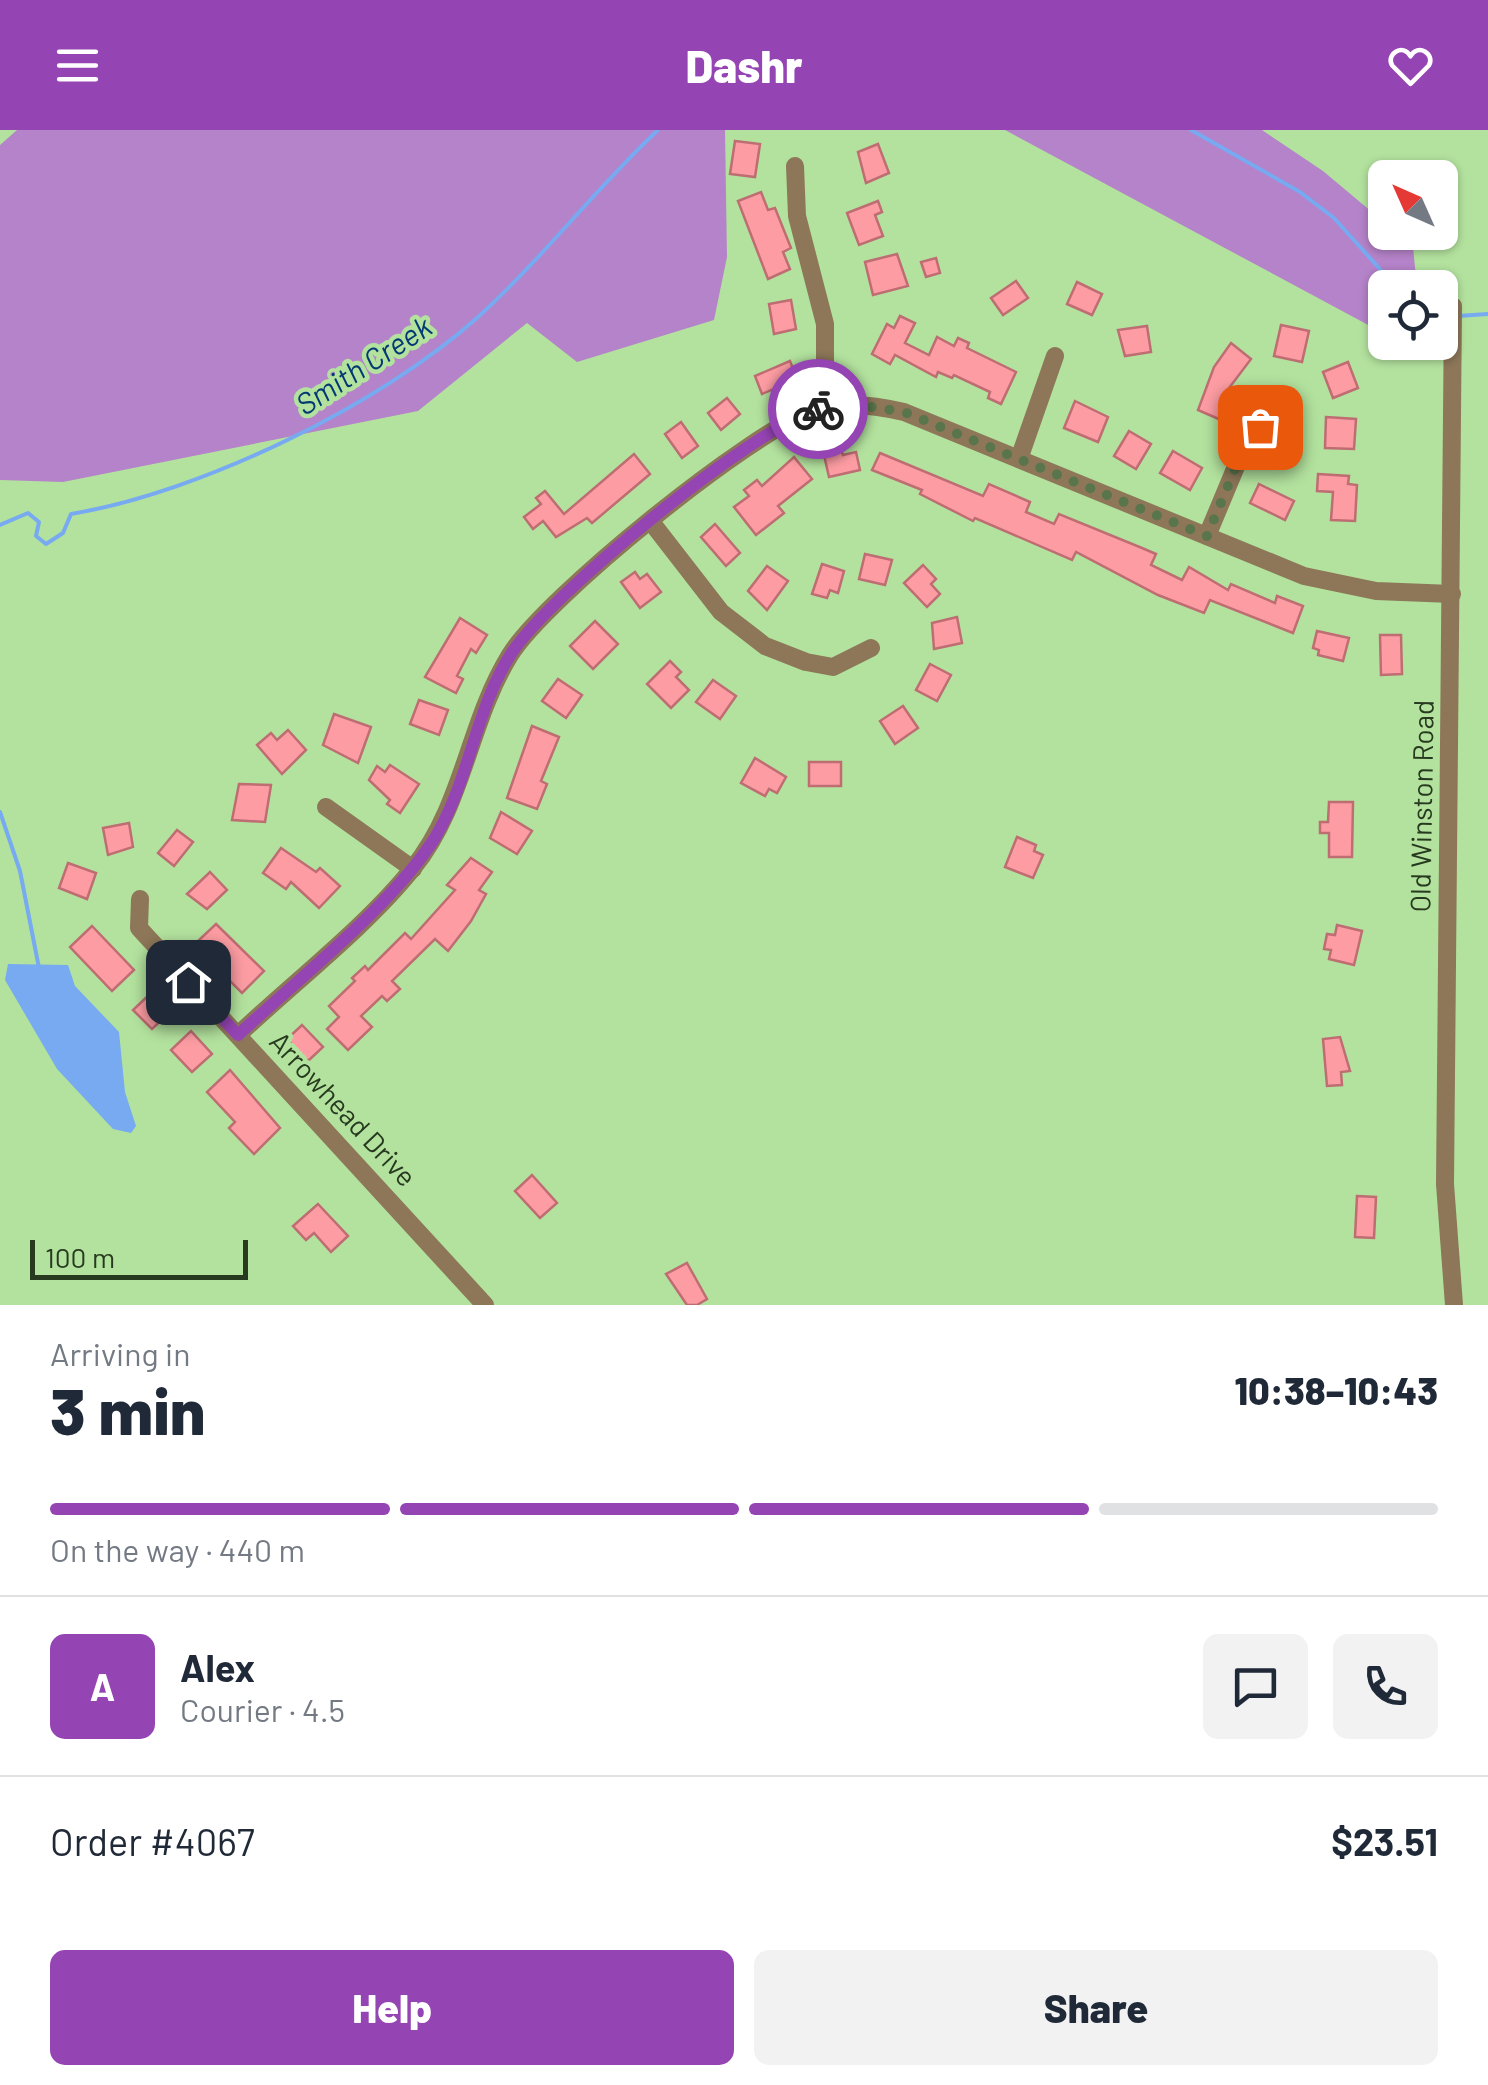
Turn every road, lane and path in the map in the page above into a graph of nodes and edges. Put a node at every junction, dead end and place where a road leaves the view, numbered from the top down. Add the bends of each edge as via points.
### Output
1 (795, 166) dead end
2 (1056, 356) dead end
3 (1453, 360) edge
4 (824, 407) junction
5 (1276, 409) dead end
6 (1019, 459) junction
7 (652, 523) junction
8 (1207, 536) junction
9 (1452, 594) junction
10 (870, 648) dead end
11 (326, 807) dead end
12 (413, 869) junction
13 (140, 899) dead end
14 (238, 1035) junction
15 (485, 1305) edge
16 (1454, 1305) edge

1 - 4 street via 796,216 825,324
2 - 6 street
3 - 9 street, Old Winston Road
4 - 6 street via 904,412
4 - 7 street via 767,433
5 - 8 street via 1245,445
6 - 8 street
7 - 10 street via 721,612 765,646 833,666
7 - 12 street via 549,606 510,656 475,731 458,791
8 - 9 street via 1338,585
9 - 16 street, Old Winston Road via 1445,1184
11 - 12 street
12 - 14 street
13 - 14 street, Arrowhead Drive via 139,928
14 - 15 street, Arrowhead Drive

